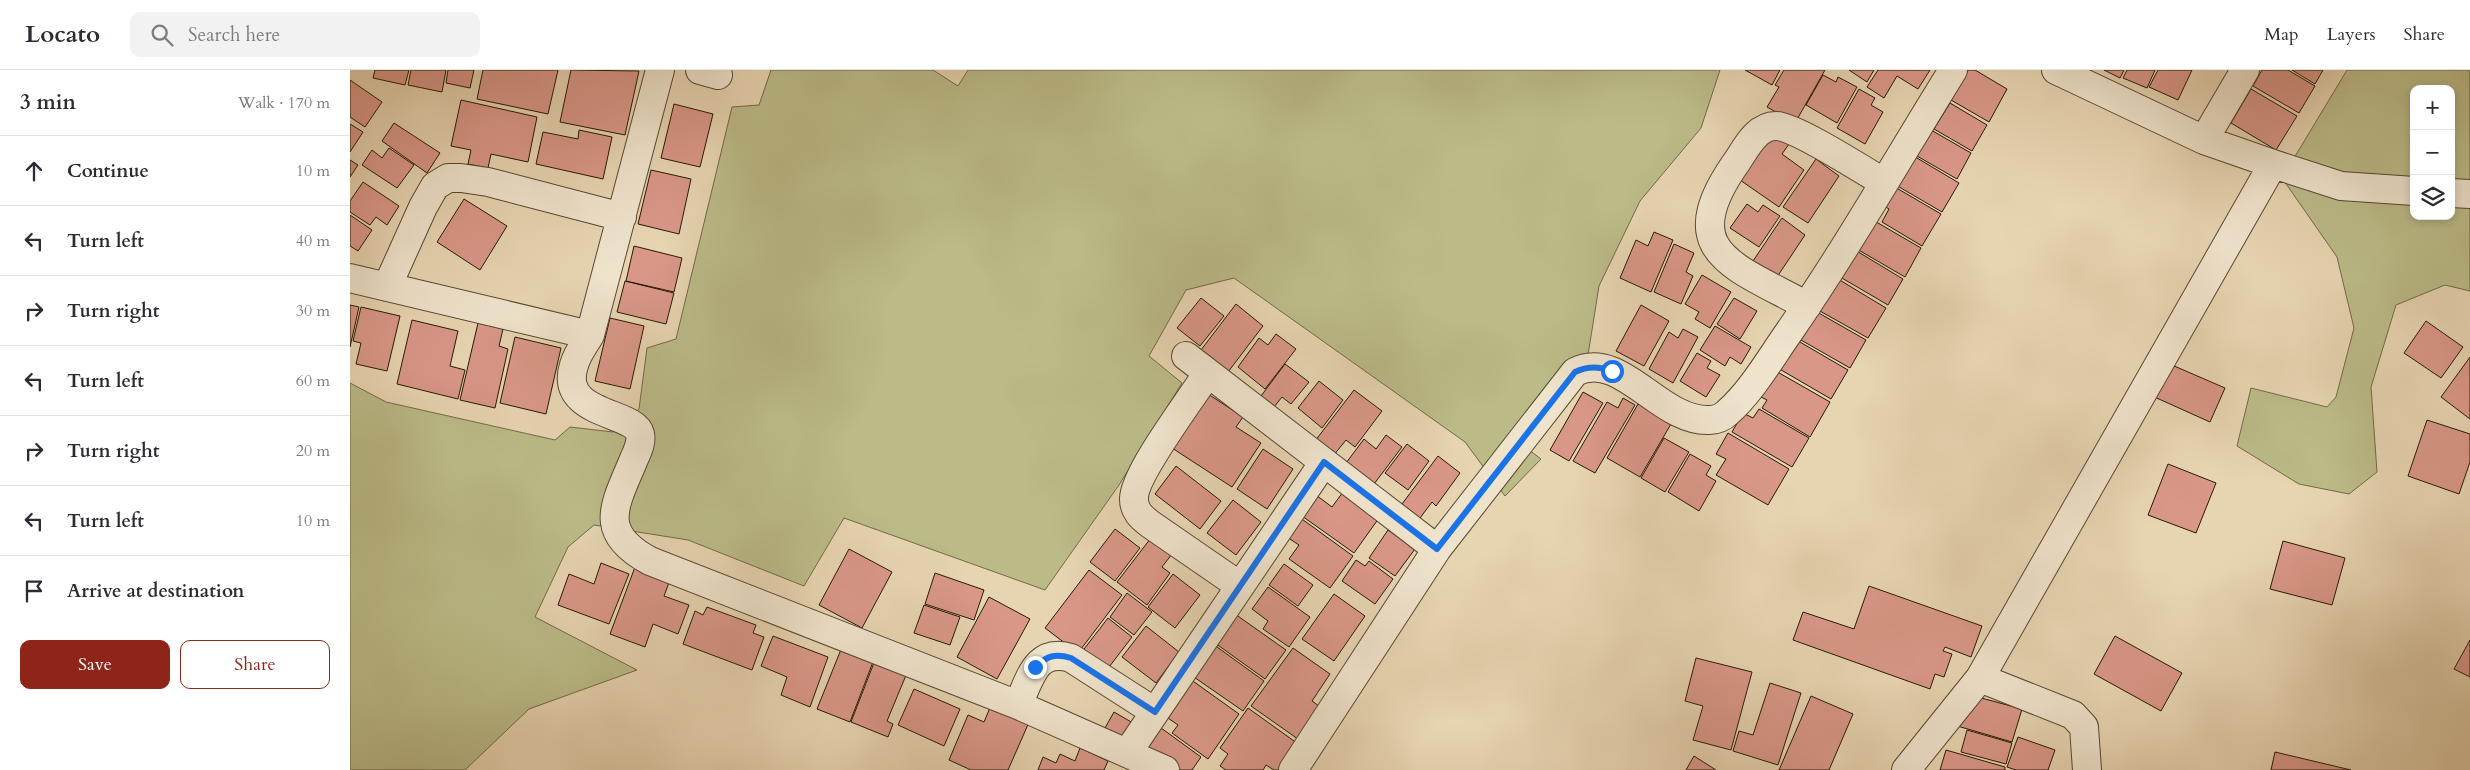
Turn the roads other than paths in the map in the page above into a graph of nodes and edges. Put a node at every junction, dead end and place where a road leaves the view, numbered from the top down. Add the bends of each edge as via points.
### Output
1 (660, 70) edge
2 (1953, 70) edge
3 (2056, 70) edge
4 (2245, 70) edge
5 (2204, 140) junction
6 (2273, 164) junction
7 (1884, 182) junction
8 (2410, 191) edge
9 (2455, 193) edge
10 (2470, 194) edge
11 (622, 217) junction
12 (350, 278) edge
13 (387, 287) junction
14 (1807, 306) junction
15 (590, 335) junction
16 (1186, 356) dead end
17 (1207, 374) junction
18 (1324, 462) junction
19 (1437, 549) junction
20 (1240, 586) junction
21 (1980, 678) junction
22 (1018, 705) junction
23 (1155, 712) junction
24 (1128, 752) junction
25 (1165, 770) edge
26 (1293, 770) edge
27 (1906, 770) edge
28 (2087, 770) edge

1 - 11 street
2 - 7 street
3 - 5 street
4 - 5 street
5 - 6 street
6 - 8 street via 2341,186
6 - 21 street
7 - 14 street
7 - 14 street via 1781,126 1758,132 1722,181 1708,220 1716,248 1739,268
9 - 10 street
11 - 13 street via 488,182 448,178 435,186 423,207
11 - 15 street
12 - 13 street
13 - 15 street
14 - 19 street via 1752,385 1726,414 1714,420 1699,421 1682,416 1655,400 1641,386 1602,368 1584,368 1575,372
15 - 22 street via 573,368 575,387 582,400 599,412 630,422 640,434 640,444 617,497 614,512 618,533 634,553
16 - 17 street
17 - 18 street
17 - 20 street via 1149,462 1135,489 1134,504 1141,517 1150,524
18 - 19 street
18 - 20 street
19 - 26 street
20 - 23 street
21 - 27 street
21 - 28 street via 2073,715 2084,727
22 - 23 street via 1035,667 1043,660 1060,655 1071,658
22 - 24 street
23 - 24 street
24 - 25 street

